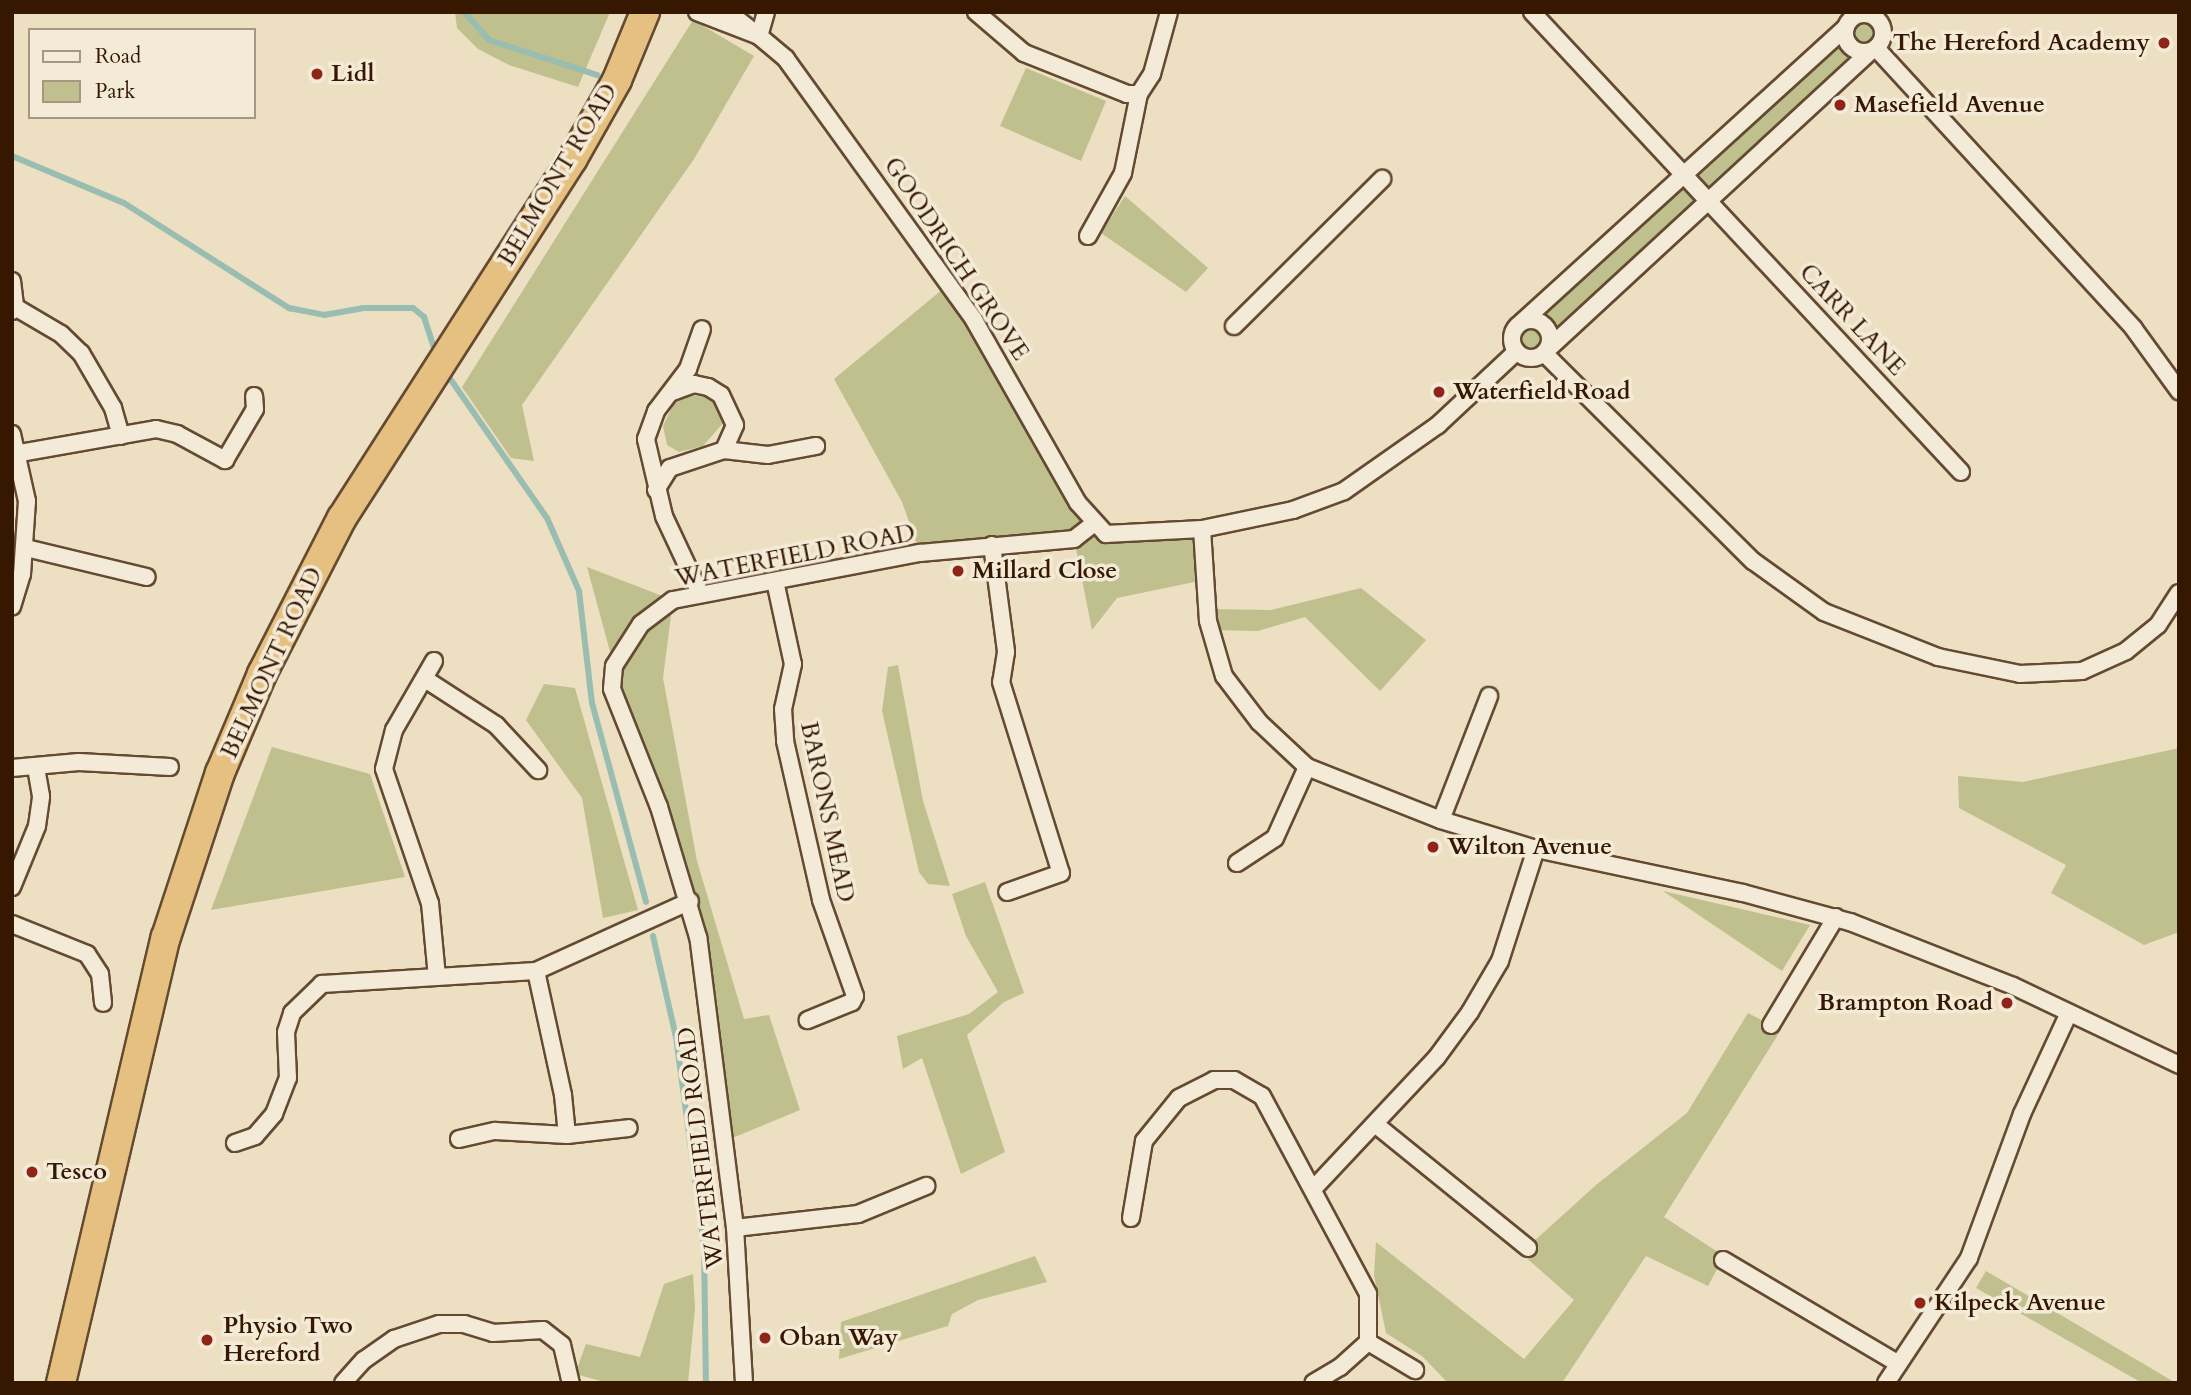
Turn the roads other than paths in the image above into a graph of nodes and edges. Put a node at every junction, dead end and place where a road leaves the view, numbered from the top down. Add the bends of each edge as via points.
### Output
1 (645, 12) edge
2 (697, 12) edge
3 (728, 12) edge
4 (766, 12) edge
5 (976, 12) edge
6 (1169, 12) edge
7 (1532, 12) edge
8 (1845, 20) edge
9 (759, 36) junction
10 (1873, 50) junction
11 (1139, 94) junction
12 (1685, 174) junction
13 (1382, 179) dead end
14 (1710, 200) junction
15 (1088, 236) dead end
16 (12, 281) edge
17 (14, 309) edge
18 (1522, 322) junction
19 (1234, 326) dead end
20 (702, 329) dead end
21 (1546, 351) junction
22 (1516, 352) junction
23 (2179, 391) edge
24 (672, 392) junction
25 (254, 396) dead end
26 (12, 434) edge
27 (121, 436) junction
28 (816, 446) dead end
29 (724, 450) junction
30 (20, 453) junction
31 (1961, 472) dead end
32 (656, 490) junction
33 (1093, 524) junction
34 (1202, 529) junction
35 (992, 545) junction
36 (26, 548) junction
37 (147, 577) dead end
38 (775, 581) junction
39 (700, 593) junction
40 (2179, 593) edge
41 (13, 602) edge
42 (434, 661) dead end
43 (425, 679) junction
44 (1489, 696) dead end
45 (170, 767) dead end
46 (1307, 767) junction
47 (12, 768) edge
48 (36, 768) junction
49 (538, 770) dead end
50 (1441, 820) junction
51 (1536, 849) junction
52 (1237, 863) dead end
53 (12, 887) edge
54 (1007, 892) dead end
55 (690, 901) junction
56 (1836, 917) junction
57 (12, 924) edge
58 (536, 971) junction
59 (438, 977) junction
60 (103, 1003) dead end
61 (2068, 1015) junction
62 (808, 1020) dead end
63 (1771, 1025) dead end
64 (2179, 1065) edge
65 (1375, 1124) junction
66 (629, 1128) dead end
67 (566, 1135) junction
68 (459, 1139) dead end
69 (235, 1143) dead end
70 (926, 1186) dead end
71 (1314, 1187) junction
72 (1131, 1217) dead end
73 (734, 1228) junction
74 (1528, 1248) dead end
75 (1723, 1260) dead end
76 (1368, 1342) junction
77 (1899, 1364) junction
78 (1415, 1370) dead end
79 (61, 1383) edge
80 (343, 1383) edge
81 (570, 1383) edge
82 (744, 1383) edge
83 (1313, 1383) edge
84 (1885, 1383) edge

1 - 79 highway, BELMONT ROAD via 617,80 572,160 342,518 262,674 216,784 166,936
2 - 9 street, GOODRICH GROVE
3 - 9 street, GOODRICH GROVE
4 - 9 street
5 - 11 street via 1024,53 1127,94
6 - 11 street via 1152,74
7 - 12 street, CARR LANE
8 - 10 street via 1850,46
8 - 10 street via 1867,14 1880,22 1883,38
8 - 12 street
9 - 33 street, GOODRICH GROVE via 786,59 974,320
10 - 14 street
10 - 23 street via 2134,329
11 - 15 street via 1123,173
12 - 14 street, CARR LANE
12 - 18 street
13 - 19 street
14 - 21 street
14 - 31 street, CARR LANE
16 - 17 street
17 - 27 street via 61,334 81,353 113,408
18 - 21 street via 1544,325 1550,338
18 - 22 street via 1512,335
20 - 24 street via 688,369
21 - 22 street via 1532,359
21 - 40 street via 1753,561 1824,612 1938,657 2020,674 2082,671 2126,651 2158,625
22 - 34 street via 1438,425 1344,491 1293,510
24 - 29 street via 694,384 721,395 736,425
24 - 32 street via 656,411 646,439
25 - 27 street via 255,409 225,460 177,434 156,429
26 - 30 street
27 - 30 street
28 - 29 street via 768,455
29 - 32 street via 670,468
30 - 36 street via 27,501
32 - 39 street
33 - 34 street via 1106,534 1125,536
33 - 35 street, WATERFIELD ROAD via 1074,539
34 - 46 street via 1208,621 1224,676 1259,722
35 - 38 street, WATERFIELD ROAD via 868,562
35 - 54 street via 1006,652 1001,682 1061,873
36 - 37 street
36 - 41 street
38 - 39 street, WATERFIELD ROAD
38 - 62 street, BARONS MEAD via 793,664 783,709 785,741 821,900 855,996 852,1002
39 - 55 street, WATERFIELD ROAD via 673,600 642,624 619,656 612,689
42 - 43 street
43 - 49 street via 496,725
43 - 59 street via 394,730 384,769 430,903
44 - 50 street
45 - 48 street via 79,762
46 - 50 street
46 - 52 street via 1275,838
47 - 48 street
48 - 53 street via 41,796 37,826
50 - 51 street
51 - 56 street
51 - 65 street via 1494,971 1437,1057
55 - 58 street
55 - 73 street, WATERFIELD ROAD
56 - 61 street via 2012,986
56 - 63 street
57 - 60 street via 87,954 100,974
58 - 59 street
58 - 67 street via 563,1095
59 - 69 street via 349,980 322,984 306,996 292,1013 286,1032 288,1078 283,1098 260,1131
61 - 64 street
61 - 77 street via 2022,1114 1969,1258
65 - 71 street
65 - 74 street
66 - 67 street
67 - 68 street via 495,1131
70 - 73 street via 858,1214
71 - 72 street via 1262,1096 1234,1080 1214,1080 1179,1098 1144,1141
71 - 76 street via 1368,1294
73 - 82 street, WATERFIELD ROAD
75 - 77 street
76 - 78 street
76 - 83 street
77 - 84 street
80 - 81 street via 364,1360 394,1339 439,1324 464,1324 493,1333 543,1330 562,1345

